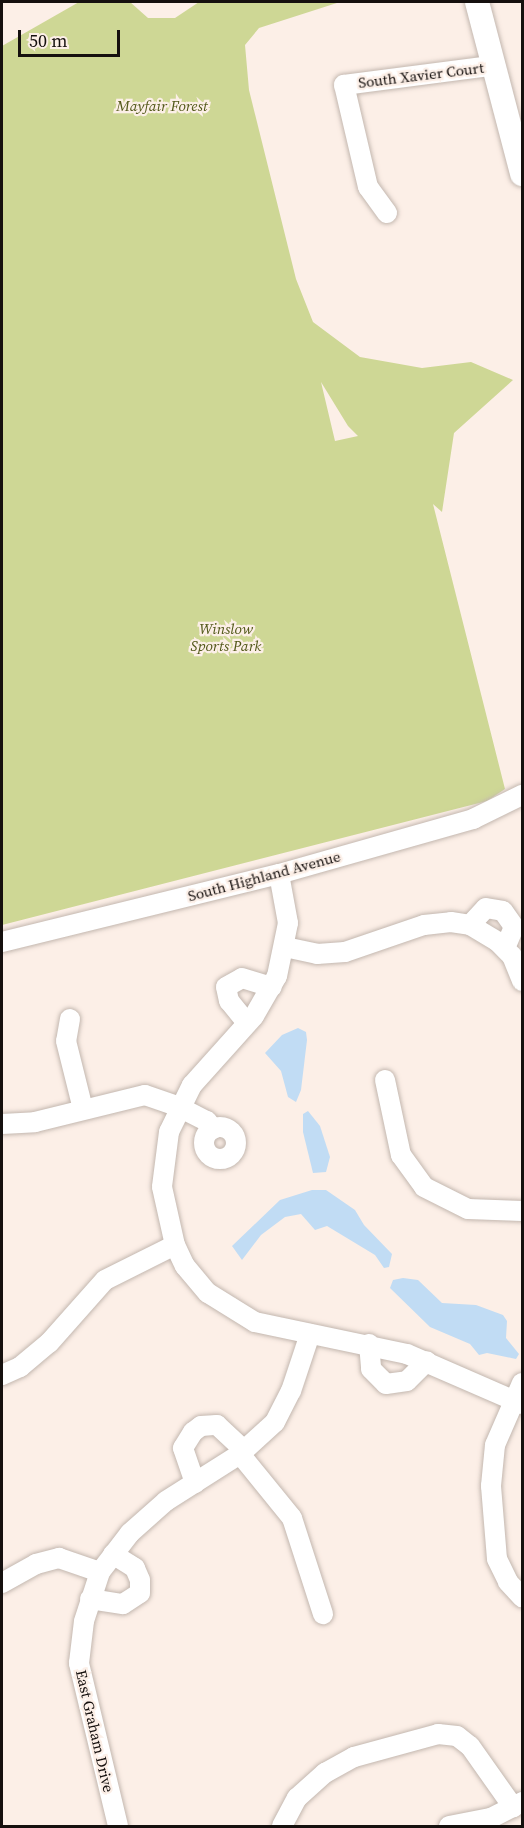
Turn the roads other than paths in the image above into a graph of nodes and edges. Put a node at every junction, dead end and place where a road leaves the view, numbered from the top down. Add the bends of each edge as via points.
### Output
1 (477, 2) edge
2 (492, 66) junction
3 (522, 174) edge
4 (387, 213) dead end
5 (522, 795) edge
6 (279, 874) junction
7 (470, 925) junction
8 (2, 942) edge
9 (285, 947) junction
10 (505, 948) junction
11 (522, 981) edge
12 (272, 987) junction
13 (70, 1019) dead end
14 (247, 1023) junction
15 (385, 1080) dead end
16 (179, 1107) junction
17 (83, 1109) junction
18 (2, 1124) edge
19 (213, 1129) dead end
20 (522, 1211) edge
21 (175, 1245) junction
22 (310, 1334) junction
23 (369, 1344) junction
24 (427, 1361) junction
25 (2, 1375) edge
26 (520, 1396) edge
27 (242, 1452) junction
28 (195, 1483) junction
29 (113, 1554) junction
30 (100, 1572) junction
31 (2, 1583) edge
32 (522, 1597) edge
33 (90, 1599) junction
34 (323, 1614) dead end
35 (518, 1805) edge
36 (118, 1827) edge
37 (282, 1827) edge
38 (449, 1827) edge

1 - 2 main road
2 - 3 main road
2 - 4 street, South Xavier Court via 344,84 368,187
5 - 6 street, South Highland Avenue via 472,819
6 - 8 street, South Highland Avenue
6 - 9 street via 288,923
7 - 9 street via 438,922 335,953 317,954
7 - 10 street
7 - 10 street via 486,908 503,911 514,927
9 - 12 street
10 - 11 street
12 - 14 street
12 - 14 street via 242,978 226,987 229,1001
13 - 17 street via 66,1041
14 - 16 street via 192,1085
15 - 20 street via 401,1155 424,1187 468,1209
16 - 17 street via 145,1095
16 - 19 street via 207,1121
16 - 21 street via 165,1150 162,1187
17 - 18 street via 35,1122
21 - 22 street via 197,1281 229,1309 271,1328
21 - 25 street via 105,1280 49,1343 20,1367
22 - 23 street
22 - 27 street, East Graham Drive via 284,1408 264,1435
23 - 24 street
23 - 24 street via 371,1369 386,1384 407,1382
24 - 26 street
26 - 32 street via 495,1445 491,1486 497,1559 507,1582
27 - 28 street, East Graham Drive
27 - 28 street via 217,1425 201,1426 183,1448
27 - 34 street via 292,1518
28 - 29 street, East Graham Drive via 166,1501
29 - 30 street, East Graham Drive
29 - 33 street via 135,1568 141,1580 140,1593 123,1604
30 - 31 street via 59,1558 36,1564
30 - 33 street, East Graham Drive
33 - 36 street, East Graham Drive via 80,1643 81,1684
35 - 37 street via 470,1746 457,1736 438,1734 354,1757 325,1773 297,1798
35 - 38 street via 491,1818

